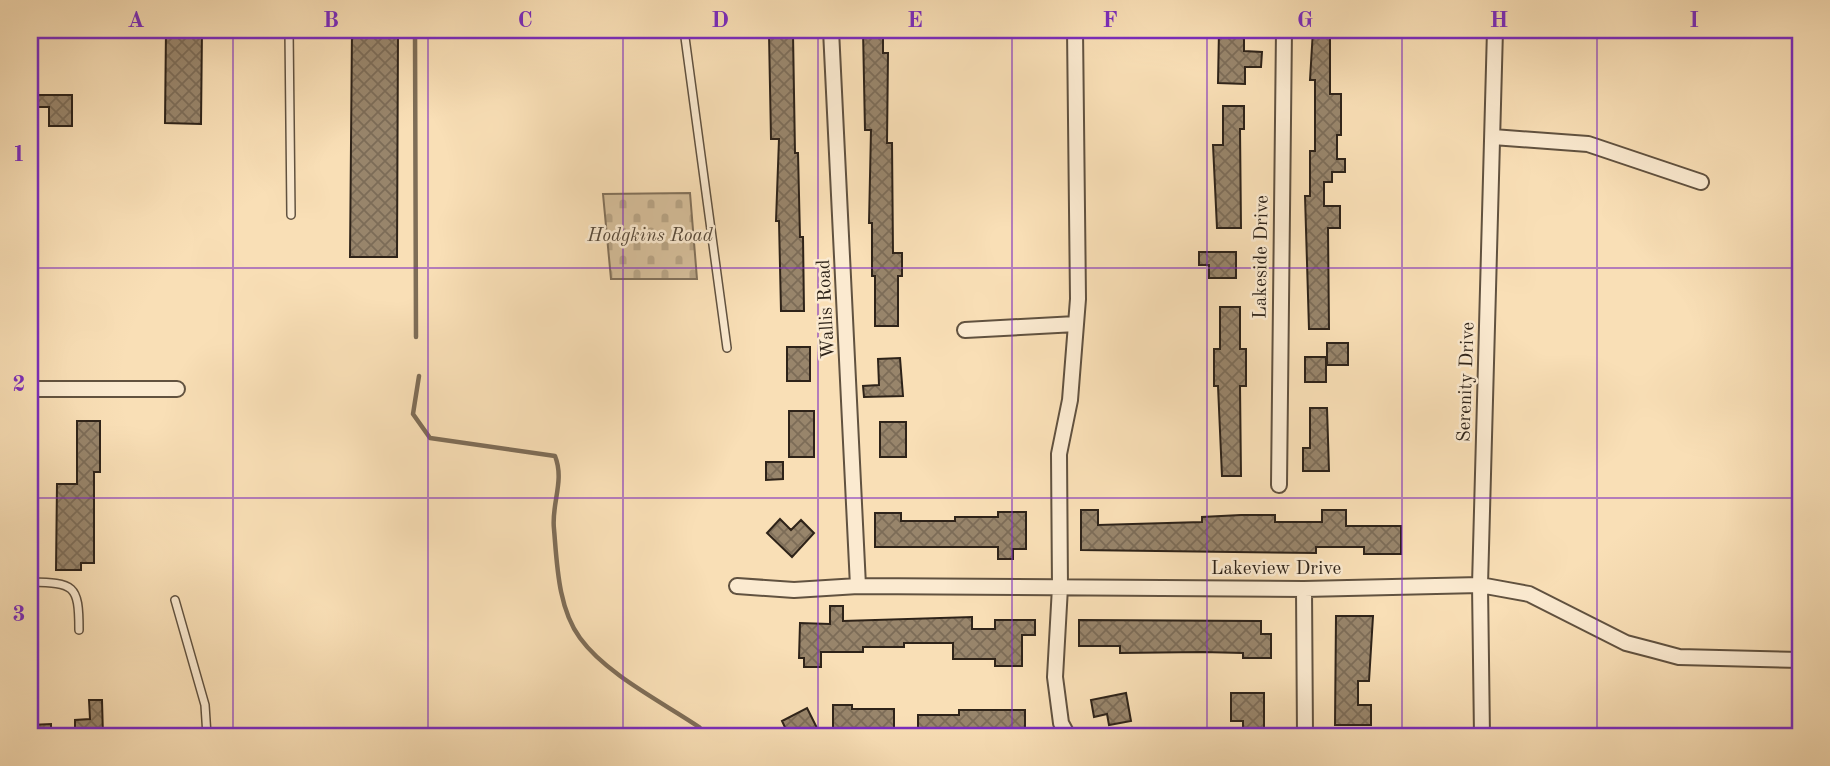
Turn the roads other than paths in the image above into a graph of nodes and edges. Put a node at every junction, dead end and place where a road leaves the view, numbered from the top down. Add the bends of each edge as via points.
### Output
1 (289, 30) edge
2 (684, 30) edge
3 (831, 30) edge
4 (1075, 30) edge
5 (1284, 30) edge
6 (1495, 30) edge
7 (1493, 137) junction
8 (1700, 182) dead end
9 (291, 215) dead end
10 (1076, 324) junction
11 (965, 330) dead end
12 (727, 348) dead end
13 (30, 389) edge
14 (177, 389) dead end
15 (1279, 485) dead end
16 (30, 503) edge
17 (30, 545) edge
18 (30, 582) edge
19 (1480, 584) junction
20 (737, 586) dead end
21 (858, 586) junction
22 (1060, 587) junction
23 (1304, 589) junction
24 (175, 600) dead end
25 (79, 630) dead end
26 (1800, 660) edge
27 (207, 736) edge
28 (1068, 736) edge
29 (1306, 736) edge
30 (1482, 736) edge

1 - 9 lane
2 - 12 lane
3 - 21 street, Wallis Road
4 - 10 street
5 - 15 street, Lakeside Drive
6 - 7 street, Serenity Drive
7 - 8 street via 1588,144
7 - 19 street, Serenity Drive
10 - 11 street
10 - 22 street via 1070,400 1059,454
13 - 14 street
16 - 17 lane
18 - 25 lane via 73,588 79,597
19 - 23 street, Lakeview Drive
19 - 26 street, Lakeview Drive via 1529,594 1626,643 1679,657
19 - 30 street, Serenity Drive
20 - 21 street, Lakeview Drive via 793,590
21 - 22 street, Lakeview Drive
22 - 23 street, Lakeview Drive
22 - 28 street via 1055,677 1061,723
23 - 29 street
24 - 27 lane via 205,705

